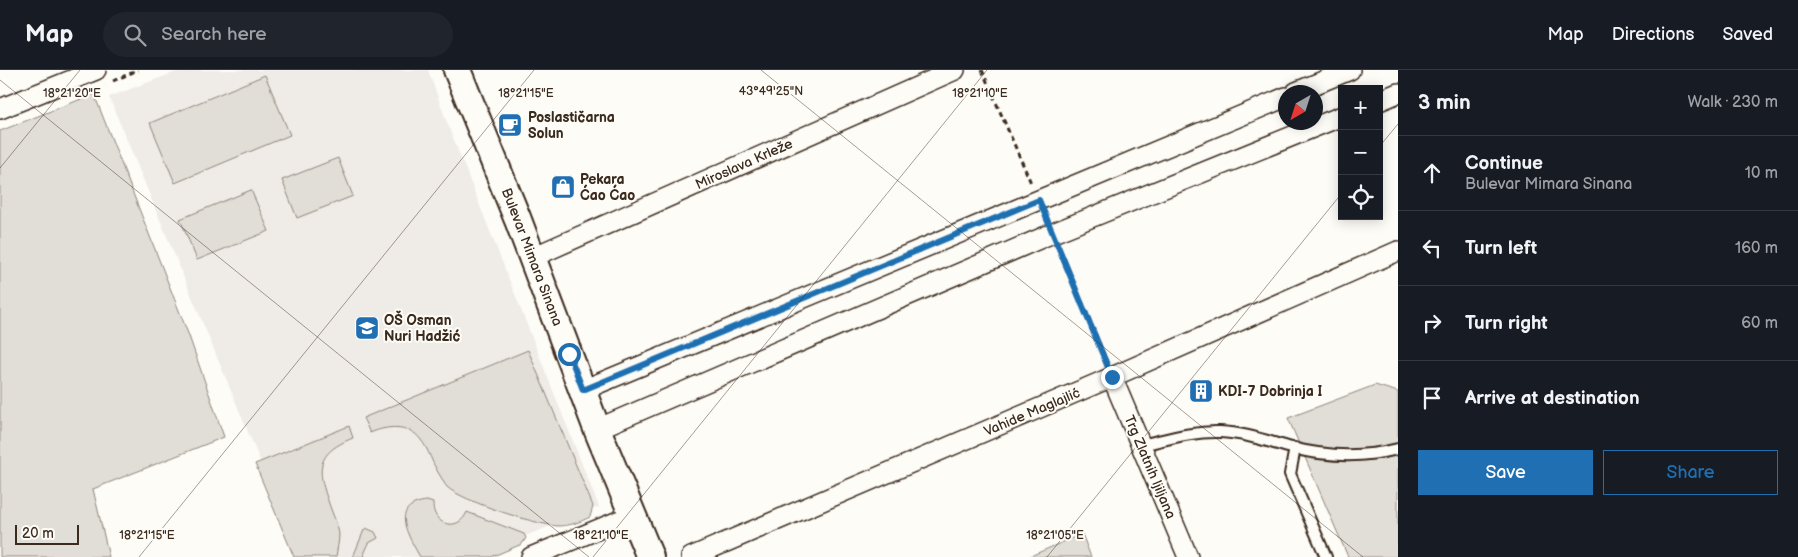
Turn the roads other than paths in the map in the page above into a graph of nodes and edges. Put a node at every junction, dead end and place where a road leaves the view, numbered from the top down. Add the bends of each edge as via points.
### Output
1 (96, 70) edge
2 (456, 70) edge
3 (955, 70) edge
4 (1350, 70) edge
5 (1313, 85) edge
6 (1398, 93) edge
7 (1383, 99) edge
8 (1278, 100) edge
9 (0, 109) edge
10 (1338, 118) edge
11 (1398, 250) edge
12 (533, 257) junction
13 (1112, 377) junction
14 (583, 390) junction
15 (598, 429) junction
16 (1141, 445) junction
17 (1295, 448) junction
18 (1398, 449) edge
19 (633, 515) junction
20 (531, 557) edge
21 (650, 557) edge
22 (691, 557) edge
23 (1188, 557) edge
24 (1326, 557) edge

1 - 9 street
2 - 12 street, Bulevar Mimara Sinana
3 - 12 street, Miroslava Krleže
4 - 5 street
6 - 7 street
8 - 14 street
10 - 15 street via 1052,232
11 - 13 street, Vahide Maglajlić
12 - 14 street, Bulevar Mimara Sinana
13 - 16 street, Trg Zlatnih ljiljana
13 - 22 street, Vahide Maglajlić
14 - 15 street, Bulevar Mimara Sinana
15 - 19 street, Bulevar Mimara Sinana
16 - 17 lane via 1187,434 1221,432
16 - 23 street, Trg Zlatnih ljiljana
17 - 18 lane via 1359,456
17 - 24 lane via 1290,474
19 - 20 street
19 - 21 street, Bulevar Mimara Sinana

